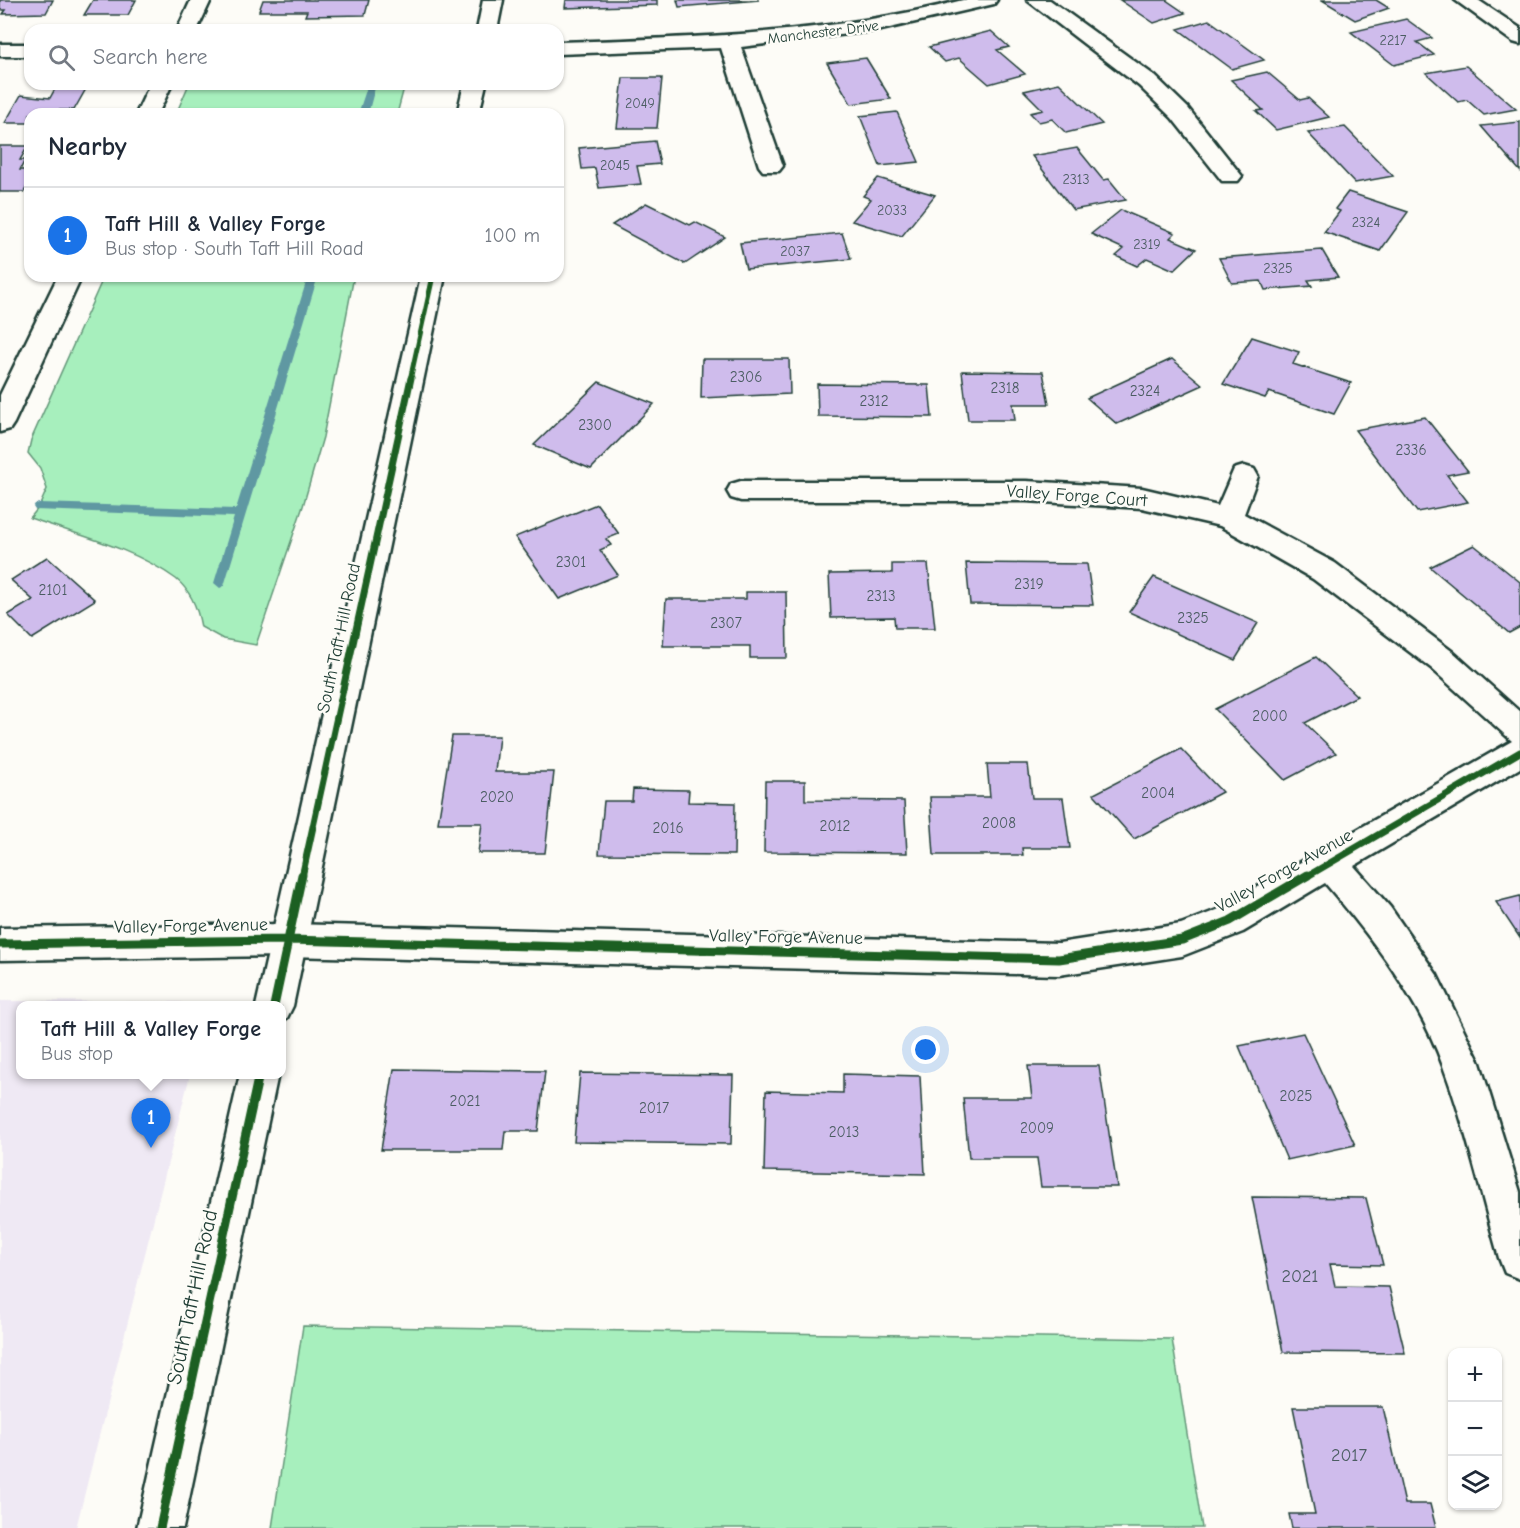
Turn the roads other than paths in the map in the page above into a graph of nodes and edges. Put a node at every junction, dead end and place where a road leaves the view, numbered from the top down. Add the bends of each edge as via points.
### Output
1 (201, 0) edge
2 (493, 0) edge
3 (987, 0) edge
4 (1037, 0) edge
5 (1465, 0) edge
6 (190, 24) edge
7 (488, 24) edge
8 (1520, 38) edge
9 (729, 42) junction
10 (564, 48) edge
11 (0, 50) edge
12 (24, 50) edge
13 (158, 90) edge
14 (474, 90) edge
15 (150, 108) edge
16 (469, 108) edge
17 (771, 166) dead end
18 (1230, 176) dead end
19 (67, 282) edge
20 (432, 282) edge
21 (0, 423) edge
22 (1244, 476) dead end
23 (741, 491) dead end
24 (1228, 518) junction
25 (1520, 731) edge
26 (1520, 753) edge
27 (1329, 864) junction
28 (288, 940) junction
29 (0, 944) edge
30 (275, 1001) edge
31 (258, 1079) edge
32 (1520, 1258) edge
33 (160, 1528) edge

1 - 6 street
2 - 7 street
3 - 9 street, Manchester Drive via 858,30
4 - 18 street via 1147,81 1180,113
5 - 8 street
9 - 10 street, Manchester Drive
9 - 17 street
11 - 12 street
13 - 15 street
14 - 16 street
19 - 21 street
20 - 28 street, South Taft Hill Road
22 - 24 street
23 - 24 street, Valley Forge Court via 1038,492 1142,498
24 - 25 street, Valley Forge Court via 1324,571 1442,660
26 - 27 street, Valley Forge Avenue
27 - 28 street, Valley Forge Avenue via 1230,921 1182,940 1059,959
27 - 32 street via 1377,918 1424,987 1456,1053
28 - 29 street, Valley Forge Avenue
28 - 30 street, South Taft Hill Road
31 - 33 street, South Taft Hill Road

